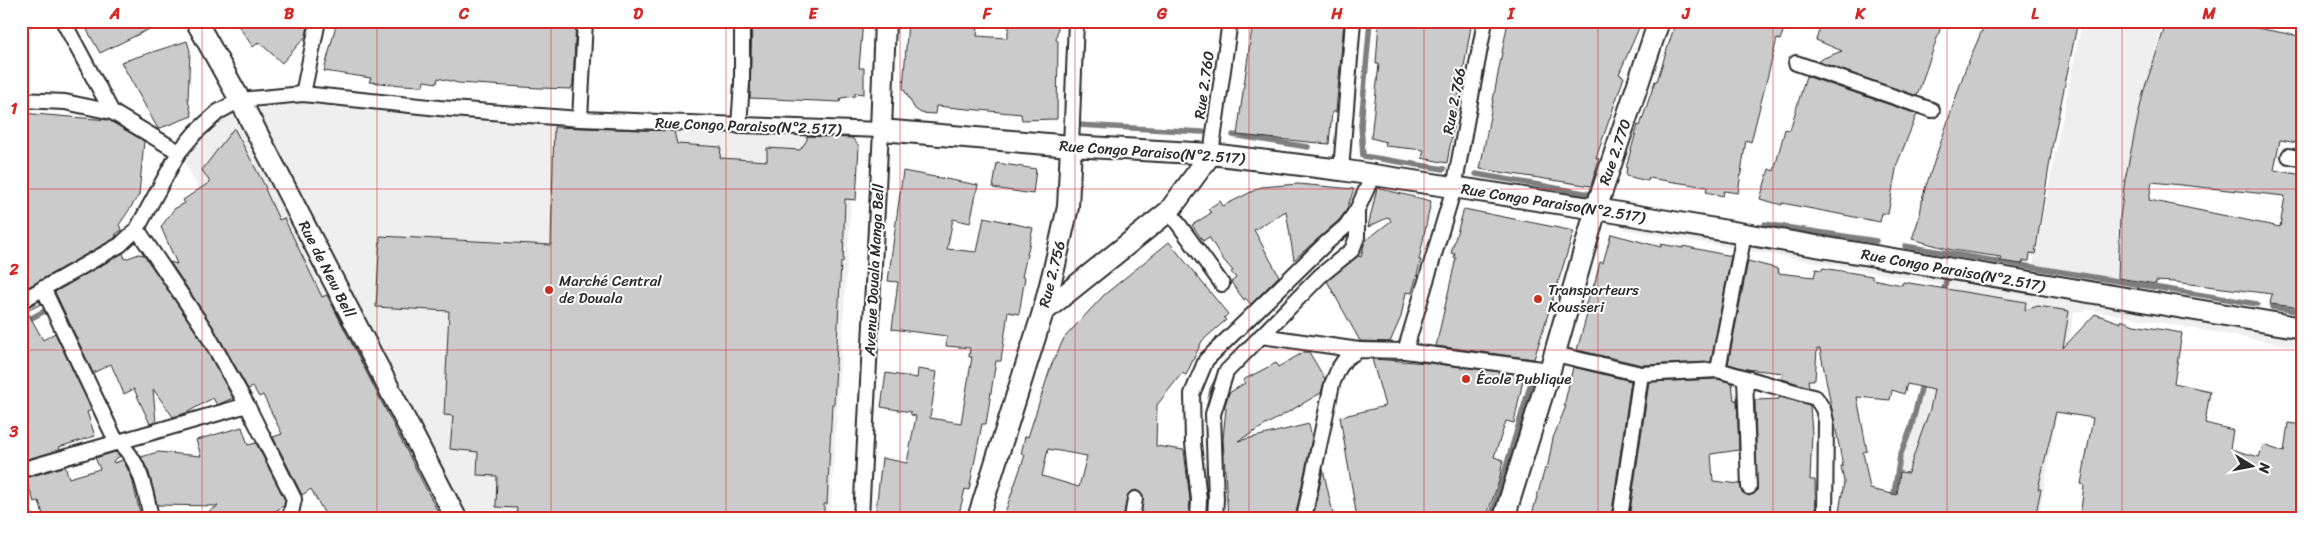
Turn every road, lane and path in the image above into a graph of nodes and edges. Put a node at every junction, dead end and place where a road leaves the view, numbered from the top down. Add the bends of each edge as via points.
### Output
1 (63, 21) edge
2 (196, 21) edge
3 (318, 21) edge
4 (585, 21) edge
5 (742, 21) edge
6 (885, 21) edge
7 (1076, 21) edge
8 (1230, 21) edge
9 (1352, 21) edge
10 (1485, 21) edge
11 (1659, 21) edge
12 (1796, 63) dead end
13 (303, 94) junction
14 (21, 100) edge
15 (240, 100) junction
16 (1932, 110) dead end
17 (112, 112) junction
18 (580, 119) junction
19 (738, 126) junction
20 (881, 130) junction
21 (1071, 146) junction
22 (179, 152) junction
23 (1211, 154) junction
24 (1341, 170) junction
25 (1373, 175) junction
26 (1454, 188) junction
27 (1596, 209) junction
28 (1357, 210) junction
29 (1169, 211) junction
30 (137, 229) junction
31 (1744, 234) junction
32 (1222, 284) dead end
33 (43, 288) junction
34 (21, 301) edge
35 (1043, 312) junction
36 (2303, 328) edge
37 (1261, 336) junction
38 (1359, 350) junction
39 (1404, 351) junction
40 (1553, 362) junction
41 (1718, 370) junction
42 (1641, 374) junction
43 (1745, 378) junction
44 (247, 405) junction
45 (116, 441) junction
46 (21, 470) edge
47 (1749, 487) dead end
48 (1135, 500) dead end
49 (21, 511) edge
50 (24, 518) edge
51 (151, 518) edge
52 (290, 518) edge
53 (456, 518) edge
54 (862, 518) edge
55 (978, 518) edge
56 (1132, 518) edge
57 (1198, 518) edge
58 (1215, 518) edge
59 (1304, 518) edge
60 (1504, 518) edge
61 (1620, 518) edge
62 (1825, 518) edge

1 - 17 street
2 - 15 street, Rue de New Bell
3 - 13 street
4 - 18 street
5 - 19 street
6 - 20 street, Avenue Douala Manga Bell
7 - 21 street, Rue 2.756
8 - 23 street, Rue 2.760
9 - 24 street
10 - 26 street, Rue 2.766
11 - 27 street, Rue 2.770
12 - 16 street
13 - 15 street, Rue Congo Paraiso(N°2.517)
13 - 18 street, Rue Congo Paraiso(N°2.517)
14 - 17 street via 65,102
15 - 22 street, Rue Congo Paraiso(N°2.517) via 218,112
15 - 53 street, Rue de New Bell
17 - 22 street
18 - 19 street, Rue Congo Paraiso(N°2.517)
19 - 20 street, Rue Congo Paraiso(N°2.517)
20 - 21 street, Rue Congo Paraiso(N°2.517)
20 - 54 street, Avenue Douala Manga Bell
21 - 23 street, Rue Congo Paraiso(N°2.517)
21 - 35 street, Rue 2.756 via 1068,207
22 - 30 street, Rue Congo Paraiso(N°2.517)
23 - 24 street, Rue Congo Paraiso(N°2.517)
23 - 29 street
24 - 25 street, Rue Congo Paraiso(N°2.517)
25 - 26 street, Rue Congo Paraiso(N°2.517)
25 - 28 street
26 - 27 street, Rue Congo Paraiso(N°2.517)
26 - 39 street, Rue 2.766
27 - 31 street, Rue Congo Paraiso(N°2.517)
27 - 40 street, Rue 2.770
28 - 37 street via 1357,237 1352,250 1320,276
28 - 57 street via 1346,226 1206,360 1192,394
29 - 32 street
29 - 35 street
30 - 33 street via 120,244
30 - 44 street via 205,330
31 - 36 street, Rue Congo Paraiso(N°2.517)
31 - 41 street
33 - 34 street
33 - 45 street
35 - 55 street, Rue 2.756
37 - 38 street
37 - 58 street via 1226,372 1213,414
38 - 39 street
38 - 59 street via 1346,358 1332,384
39 - 40 street
40 - 42 street
40 - 60 street, Rue 2.770
41 - 42 street
41 - 43 street
42 - 61 street
43 - 47 street
43 - 62 street via 1816,398 1823,409 1826,422
44 - 45 street
44 - 52 street via 294,499
45 - 46 street
45 - 51 street via 128,452 135,465 144,486
48 - 56 street
49 - 50 street

